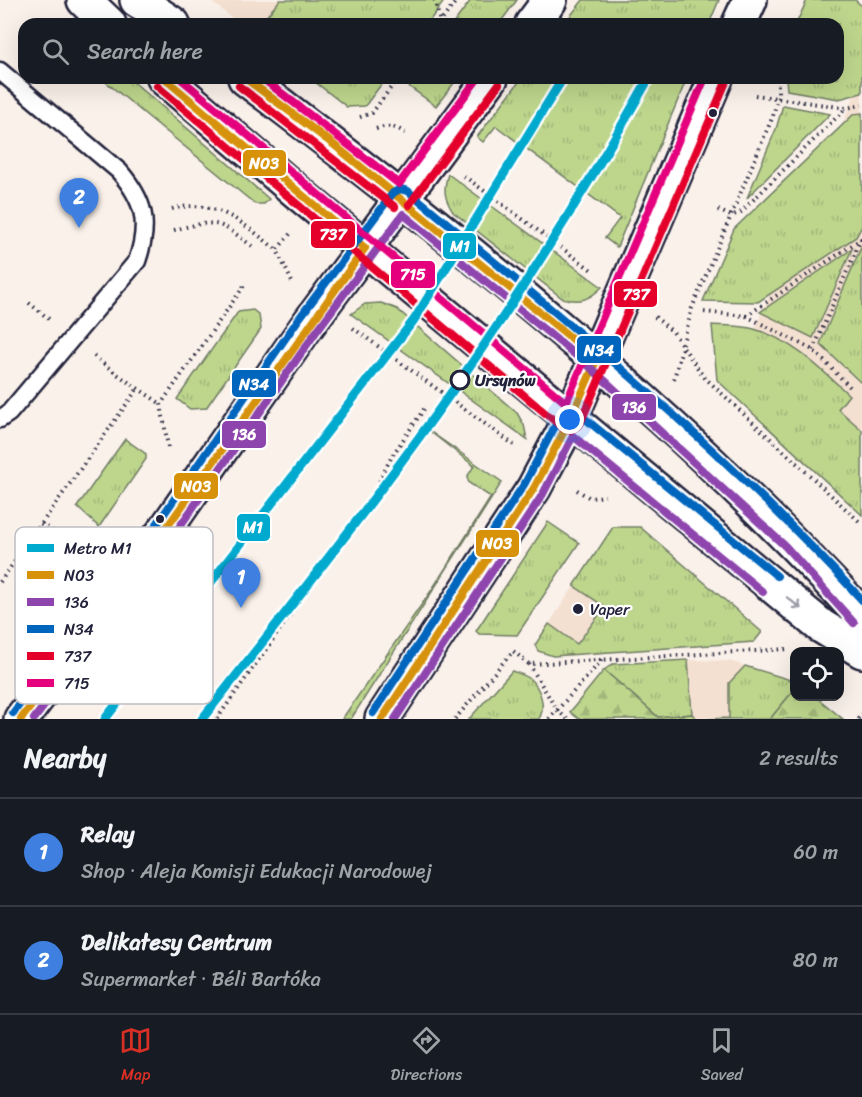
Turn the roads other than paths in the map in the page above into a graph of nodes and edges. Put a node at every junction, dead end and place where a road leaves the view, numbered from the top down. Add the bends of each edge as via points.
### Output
1 (84, 0) edge
2 (137, 0) edge
3 (550, 0) edge
4 (750, 0) edge
5 (103, 18) edge
6 (164, 18) edge
7 (536, 18) edge
8 (742, 18) edge
9 (0, 71) edge
10 (171, 84) edge
11 (253, 84) edge
12 (487, 84) edge
13 (713, 84) edge
14 (401, 200) junction
15 (365, 248) junction
16 (597, 359) junction
17 (0, 419) edge
18 (570, 420) junction
19 (167, 527) edge
20 (862, 616) edge
21 (862, 651) edge
22 (32, 704) edge
23 (21, 719) edge
24 (382, 719) edge

1 - 5 street
2 - 6 street
3 - 7 street
4 - 8 street
9 - 17 lane via 119,171 135,189 144,216 145,238 137,261
10 - 15 street
11 - 14 street
12 - 14 street
13 - 16 street
14 - 15 street
14 - 16 street
15 - 18 street
15 - 19 street
16 - 18 street
16 - 20 street via 792,539
18 -> 21 street via 821,626
18 - 24 street via 534,488
22 - 23 street

